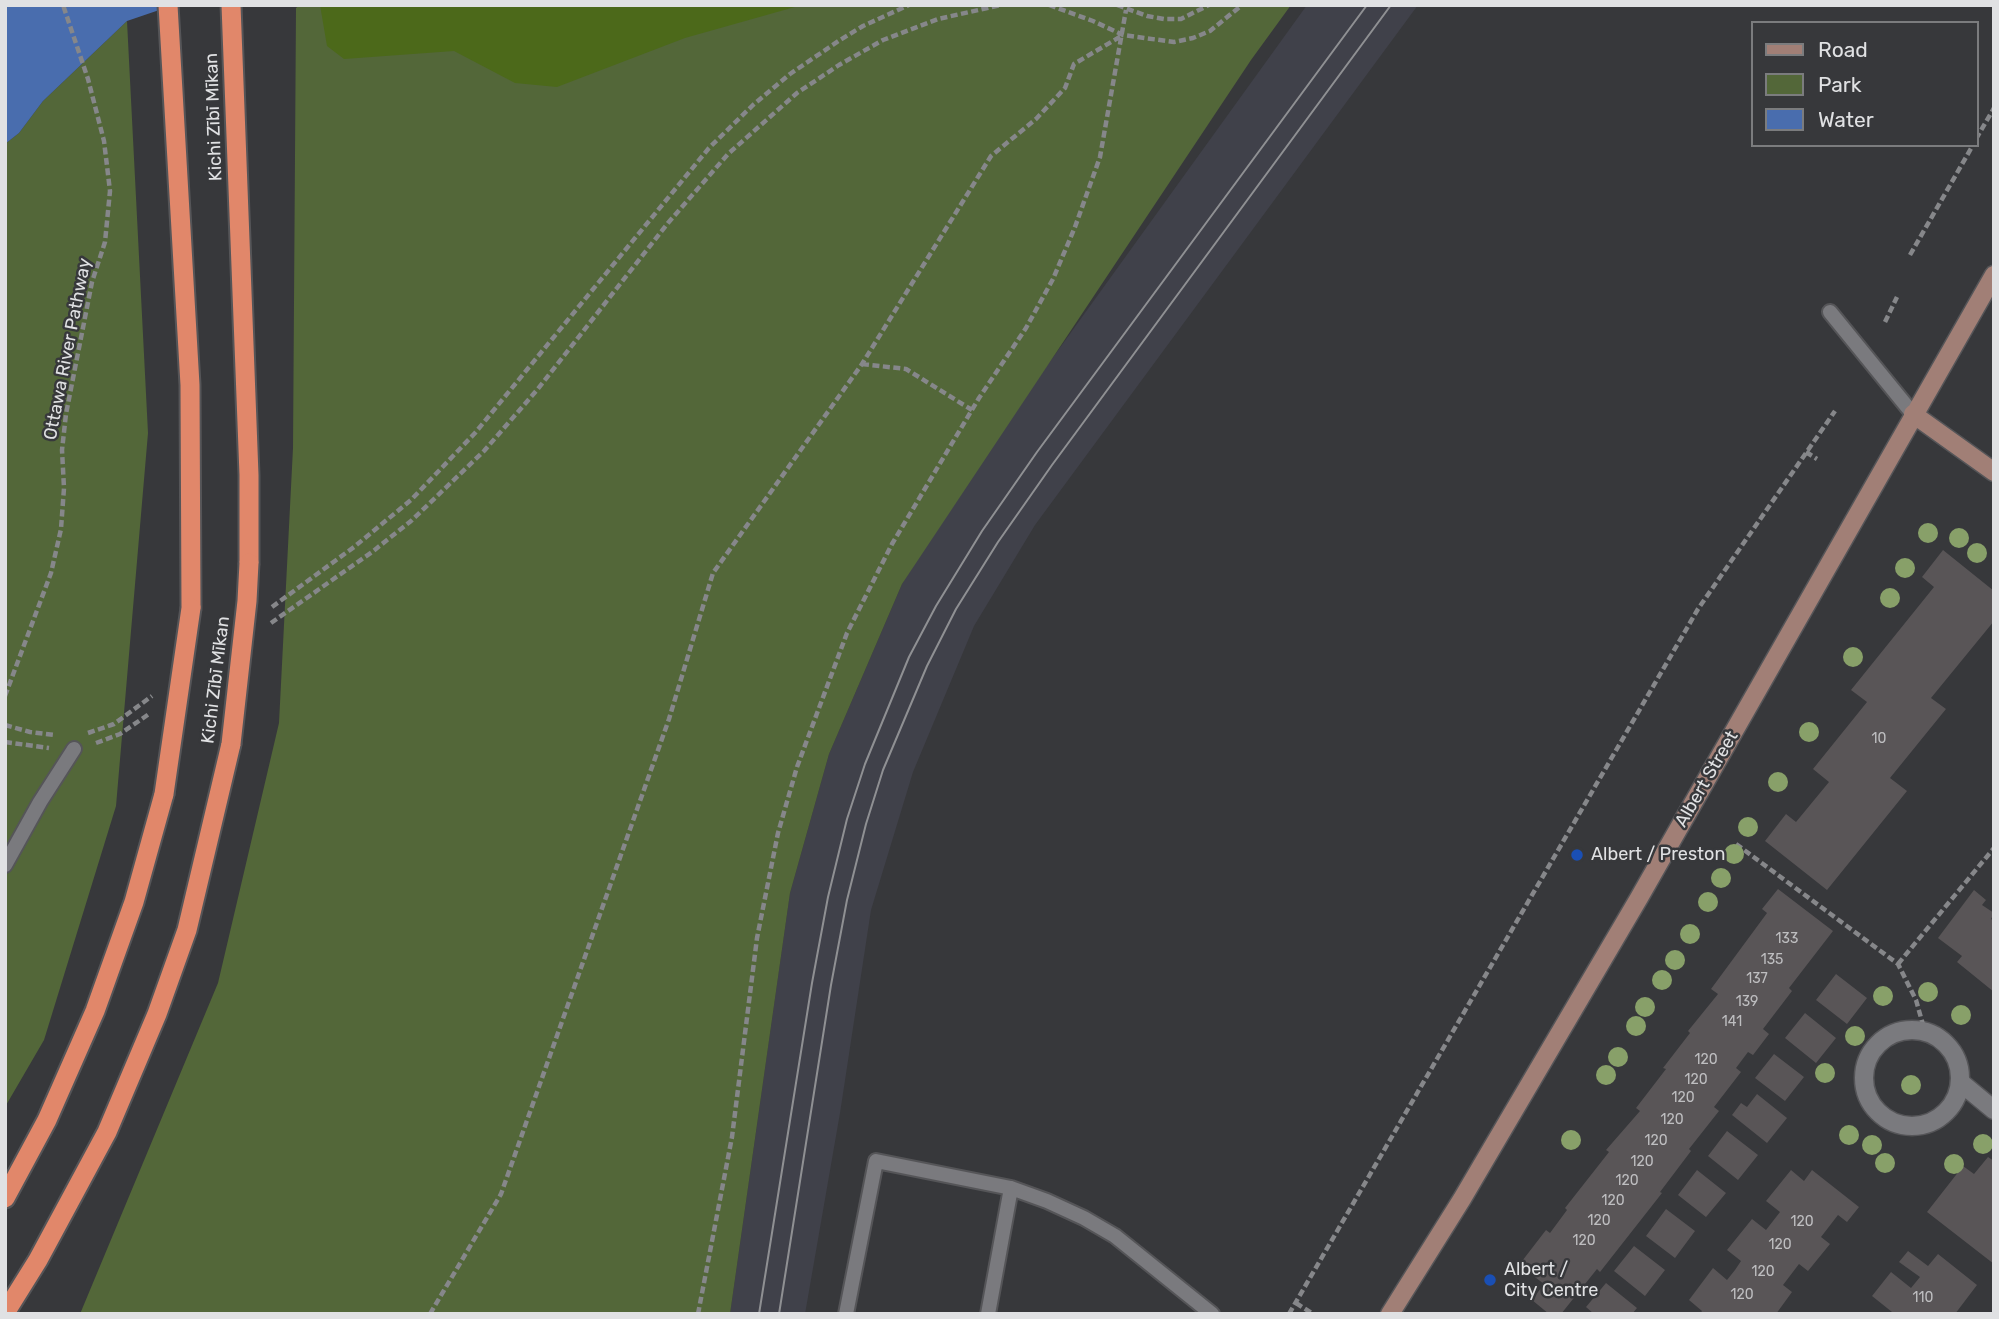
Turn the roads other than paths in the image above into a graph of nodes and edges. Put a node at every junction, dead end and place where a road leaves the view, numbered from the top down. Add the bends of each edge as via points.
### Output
1 (168, 5) edge
2 (231, 13) edge
3 (1994, 275) edge
4 (1830, 312) dead end
5 (1913, 414) junction
6 (1994, 472) edge
7 (74, 749) road end
8 (5, 865) edge
9 (1960, 1082) junction
10 (1994, 1110) edge
11 (1011, 1188) junction
12 (5, 1198) edge
13 (5, 1313) edge
14 (846, 1314) edge
15 (988, 1314) edge
16 (1212, 1314) edge
17 (1390, 1314) edge

1 - 12 highway, Kichi Zībī Mīkan, bridge via 190,385 191,608 164,794 134,902 47,1120
2 - 13 highway, Kichi Zībī Mīkan, bridge via 249,475 247,601 231,744 187,930 157,1014 101,1143
3 - 5 main road, Albert Street
4 - 5 lane
5 - 6 main road
5 - 17 main road, Albert Street via 1639,898
7 - 8 lane
9 - 9 street via 1951,1107 1929,1123 1902,1125 1878,1113 1865,1090 1864,1073 1868,1057 1892,1034 1925,1031 1951,1050
9 - 10 street
11 - 14 lane via 876,1161
11 - 15 lane
11 - 16 lane via 1084,1217 1115,1236

